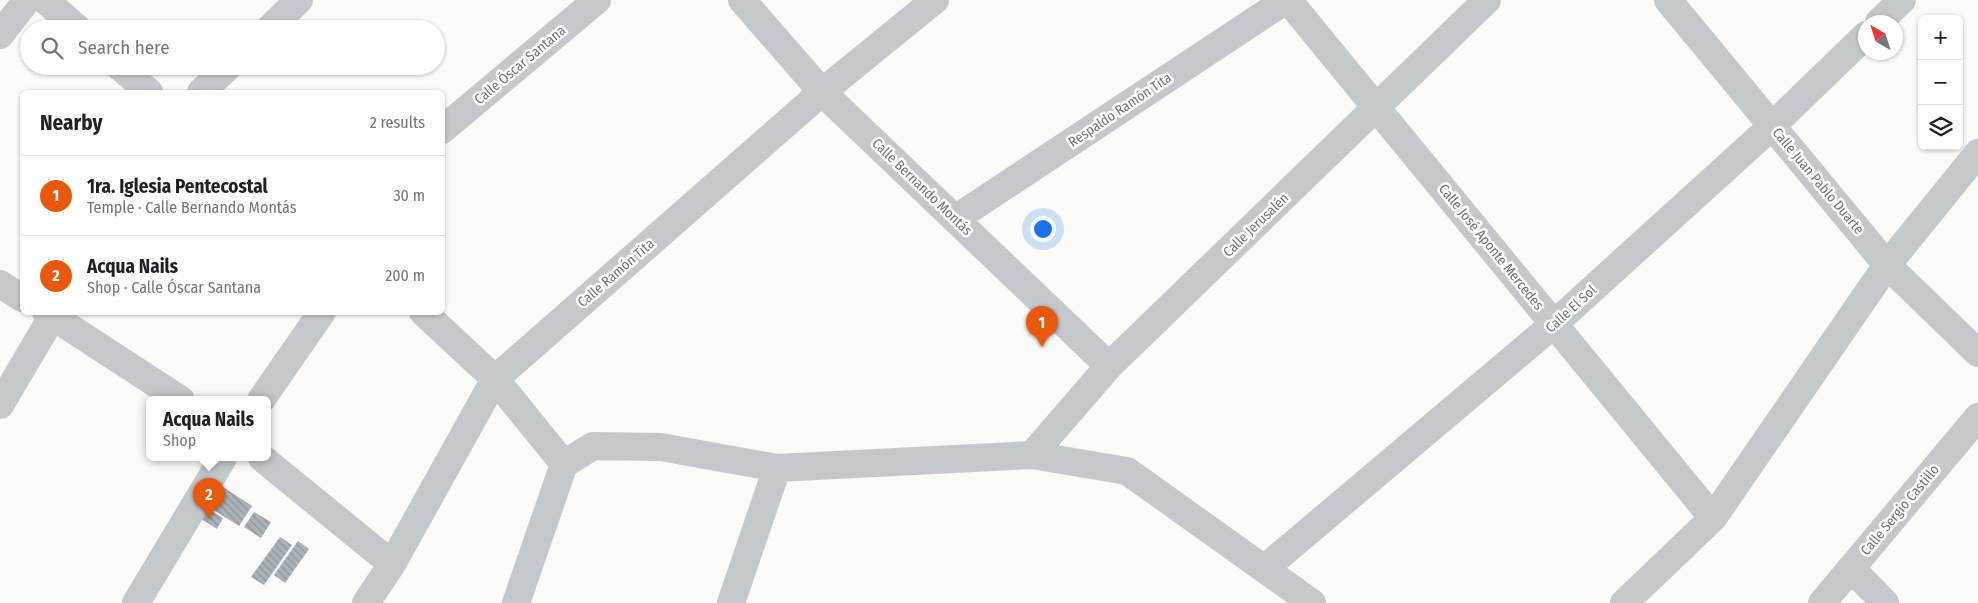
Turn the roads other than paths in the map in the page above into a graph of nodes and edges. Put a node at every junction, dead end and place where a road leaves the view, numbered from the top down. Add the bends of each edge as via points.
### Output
1 (27, 0) edge
2 (45, 0) edge
3 (299, 0) edge
4 (598, 0) edge
5 (742, 0) edge
6 (935, 0) edge
7 (1287, 0) edge
8 (1487, 0) edge
9 (1668, 0) edge
10 (1902, 0) edge
11 (1886, 15) edge
12 (68, 20) edge
13 (278, 20) edge
14 (0, 35) edge
15 (1858, 43) edge
16 (130, 75) edge
17 (219, 75) edge
18 (147, 90) edge
19 (203, 90) edge
20 (822, 92) junction
21 (1378, 108) junction
22 (1772, 126) junction
23 (445, 128) edge
24 (1978, 153) edge
25 (955, 219) junction
26 (1887, 265) junction
27 (0, 284) edge
28 (20, 297) edge
29 (50, 315) edge
30 (53, 315) edge
31 (320, 315) edge
32 (426, 315) edge
33 (1554, 324) junction
34 (1978, 353) edge
35 (1109, 366) junction
36 (495, 379) junction
37 (175, 396) edge
38 (264, 396) edge
39 (0, 405) edge
40 (1978, 417) edge
41 (1032, 455) junction
42 (221, 461) edge
43 (266, 461) edge
44 (564, 464) junction
45 (778, 468) junction
46 (1713, 518) junction
47 (392, 564) junction
48 (1851, 568) junction
49 (1264, 569) junction
50 (136, 603) edge
51 (366, 603) edge
52 (516, 603) edge
53 (731, 603) edge
54 (1312, 603) edge
55 (1624, 603) edge
56 (1822, 603) edge
57 (1885, 603) edge

1 - 14 street
2 - 12 street
3 - 13 street
4 - 23 street, Calle Óscar Santana
5 - 20 street, Calle Bernando Montás
6 - 20 street, Calle Ramón Tita
7 - 21 street, Calle José Aponte Mercedes
7 - 25 street, Respaldo Ramón Tita
8 - 21 street, Calle Jerusalén
9 - 22 street, Calle Juan Pablo Duarte
10 - 11 street
15 - 22 street, Calle El Sol
16 - 18 street
17 - 19 street
20 - 25 street, Calle Bernando Montás
20 - 36 street, Calle Ramón Tita
21 - 33 street, Calle José Aponte Mercedes
21 - 35 street, Calle Jerusalén
22 - 26 street, Calle Juan Pablo Duarte
22 - 33 street, Calle El Sol
24 - 26 street
25 - 35 street, Calle Bernando Montás
26 - 34 street, Calle Juan Pablo Duarte
26 - 46 street
27 - 28 street
29 - 39 street
30 - 37 street
31 - 38 street
32 - 36 street
33 - 46 street, Calle José Aponte Mercedes
33 - 49 street, Calle El Sol
35 - 41 street, Calle Jerusalén
36 - 44 street
36 - 47 street, Calle Ramón Tita
40 - 48 street, Calle Sergio Castillo
41 - 45 street
41 - 49 street via 1127,471
42 - 50 street
43 - 47 street
44 - 45 street via 593,446 661,448
44 - 52 street
45 - 53 street
46 - 55 street
47 - 51 street, Calle Ramón Tita
48 - 56 street, Calle Sergio Castillo
48 - 57 street
49 - 54 street

